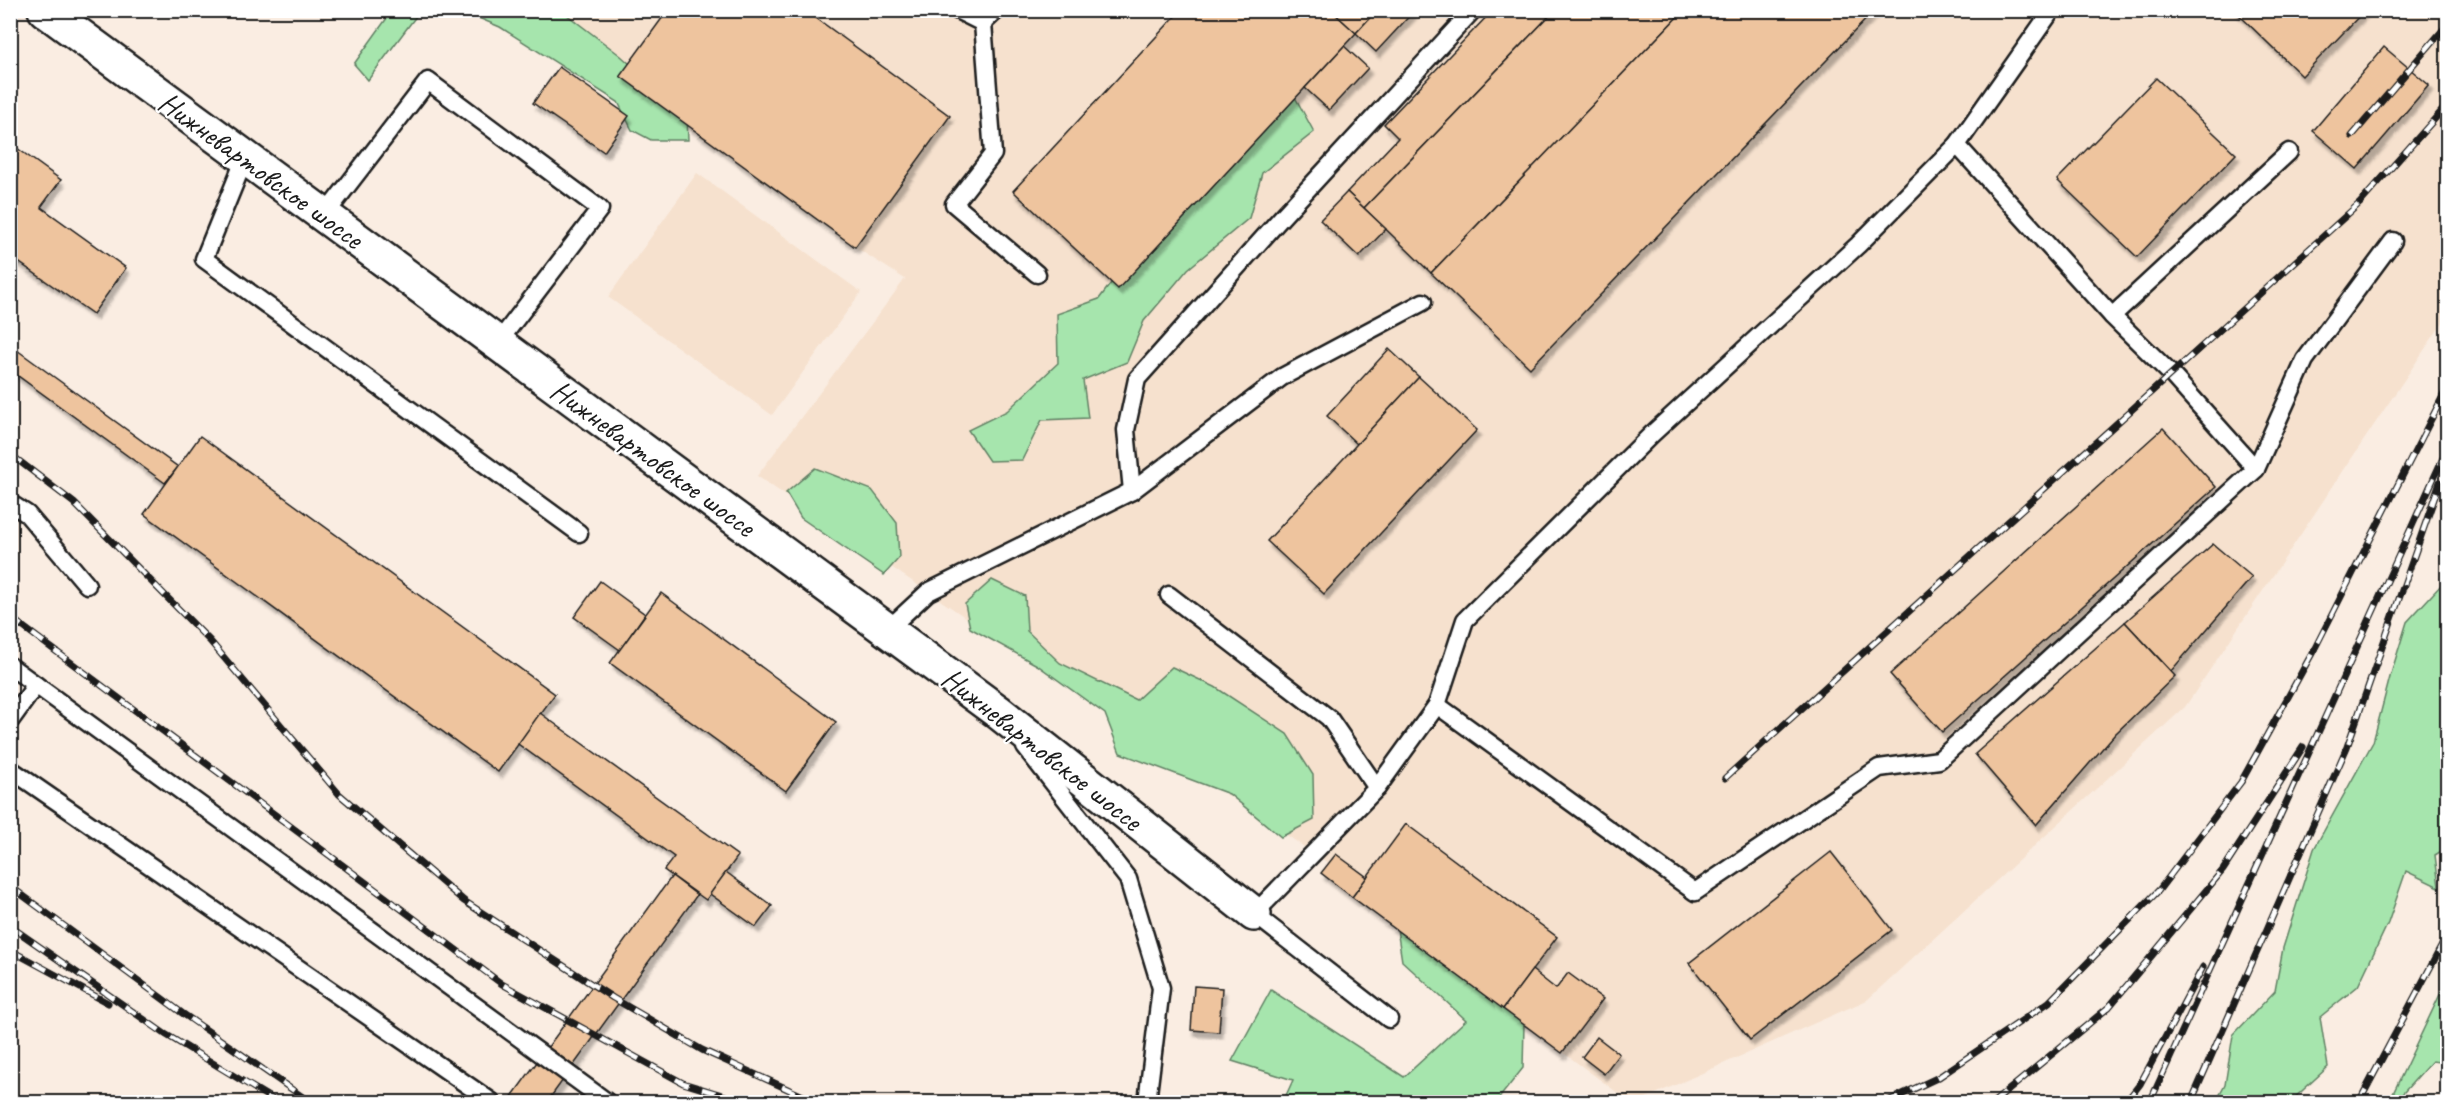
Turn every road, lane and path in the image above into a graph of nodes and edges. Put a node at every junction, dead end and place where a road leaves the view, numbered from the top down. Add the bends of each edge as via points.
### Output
1 (957, 10) edge
2 (997, 10) edge
3 (1473, 10) edge
4 (2052, 10) edge
5 (62, 15) edge
6 (983, 24) junction
7 (1957, 145) junction
8 (2289, 152) dead end
9 (244, 158) junction
10 (324, 216) junction
11 (2393, 241) dead end
12 (1037, 274) dead end
13 (1423, 302) dead end
14 (2112, 315) junction
15 (497, 344) junction
16 (2256, 469) junction
17 (1132, 491) junction
18 (10, 503) edge
19 (579, 533) dead end
20 (87, 585) dead end
21 (1168, 595) dead end
22 (887, 630) junction
23 (10, 666) edge
24 (36, 685) junction
25 (1437, 705) junction
26 (997, 711) junction
27 (10, 721) edge
28 (10, 769) edge
29 (1377, 788) junction
30 (1254, 914) junction
31 (1389, 1018) dead end
32 (492, 1102) edge
33 (607, 1102) edge
34 (1147, 1102) edge

1 - 6 lane
2 - 6 lane
3 - 17 lane via 1137,379 1126,430
4 - 7 lane
5 - 9 street, Нижневартовское шоссе
6 - 12 lane via 993,154 954,204
7 - 14 lane
7 - 25 lane via 1858,245 1652,434 1465,620
8 - 14 lane
9 - 10 street, Нижневартовское шоссе
9 - 19 lane via 204,259
10 - 15 street, Нижневартовское шоссе
10 - 15 lane via 428,81 600,209
11 - 16 lane via 2305,360
13 - 17 lane via 1282,377
14 - 16 lane
15 - 22 street, Нижневартовское шоссе
16 - 25 lane via 1939,760 1879,768 1695,892
17 - 22 lane via 928,592
18 - 20 lane via 27,514
21 - 29 lane via 1329,718
22 - 26 street, Нижневартовское шоссе
23 - 24 lane
24 - 27 lane
24 - 33 lane
25 - 29 lane
26 - 30 street, Нижневартовское шоссе
26 - 34 lane via 1128,879 1161,988
28 - 32 lane
29 - 30 lane
30 - 31 lane

